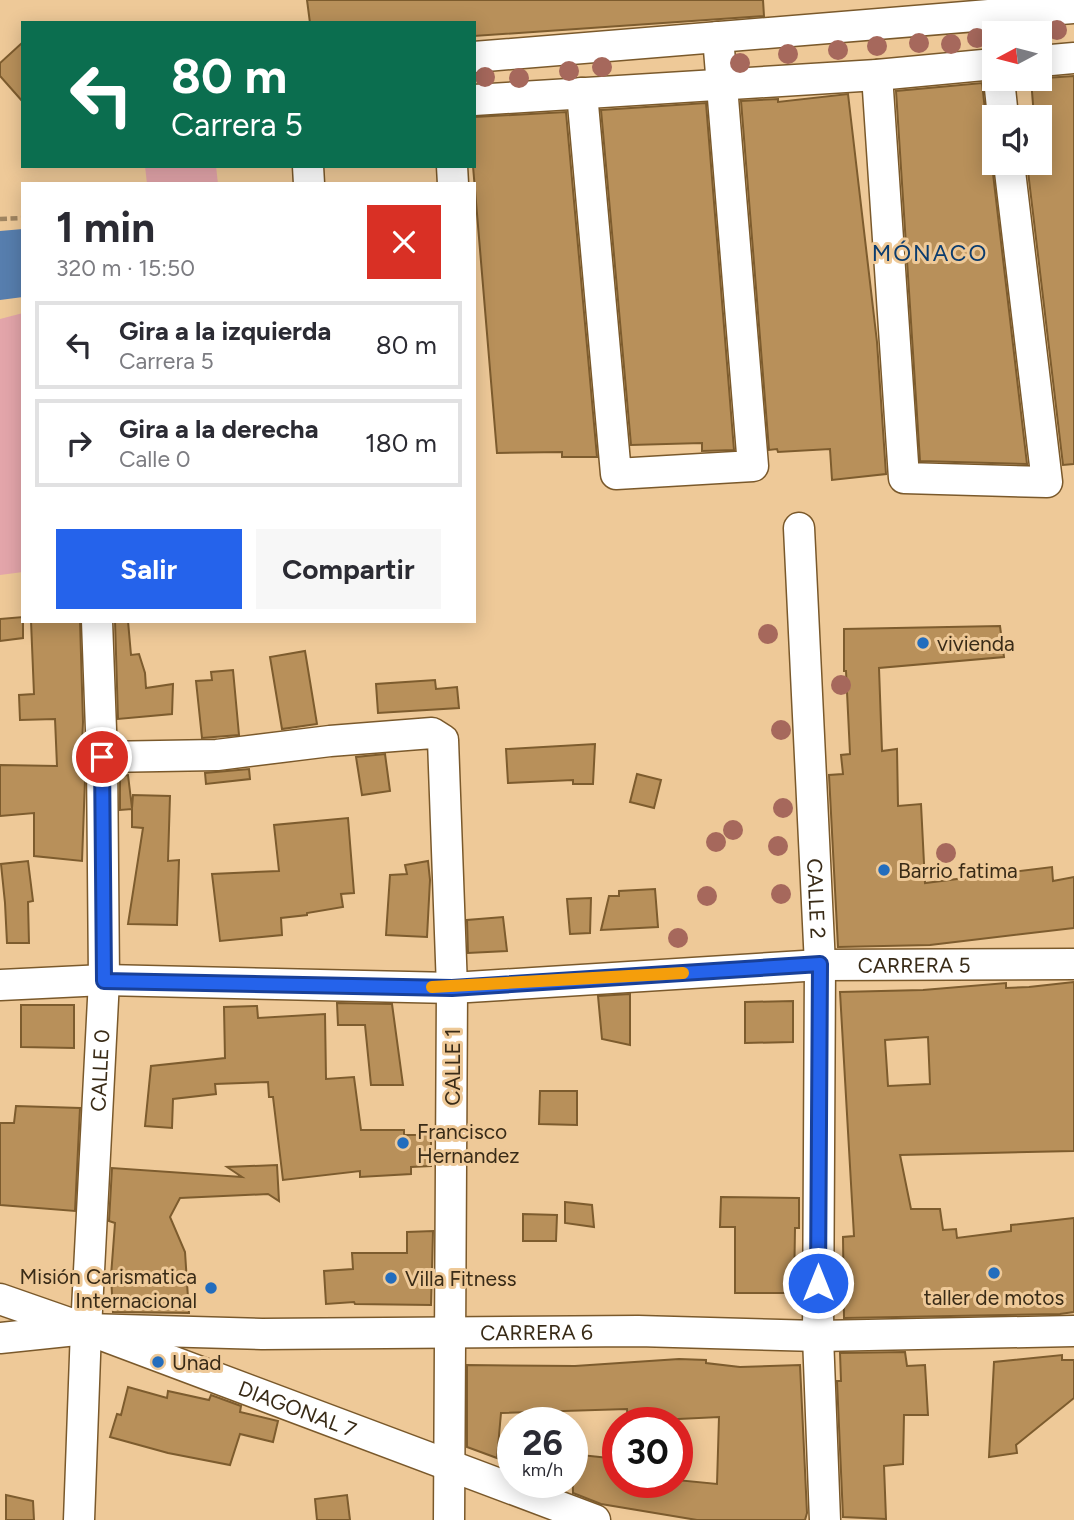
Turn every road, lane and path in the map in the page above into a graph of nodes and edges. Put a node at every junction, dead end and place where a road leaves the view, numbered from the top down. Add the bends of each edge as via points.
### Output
1 (1074, 8) edge
2 (1009, 21) edge
3 (982, 25) edge
4 (718, 37) junction
5 (476, 57) edge
6 (1074, 58) edge
7 (1052, 60) edge
8 (982, 65) edge
9 (877, 75) junction
10 (722, 83) junction
11 (582, 93) junction
12 (476, 100) edge
13 (1010, 175) edge
14 (21, 218) edge
15 (0, 219) edge
16 (799, 528) dead end
17 (97, 623) edge
18 (102, 757) junction
19 (820, 964) junction
20 (1074, 964) edge
21 (104, 981) junction
22 (0, 985) edge
23 (452, 988) junction
24 (0, 1299) edge
25 (86, 1329) junction
26 (1074, 1331) edge
27 (452, 1333) junction
28 (818, 1336) junction
29 (0, 1338) edge
30 (451, 1465) junction
31 (79, 1520) edge
32 (449, 1520) edge
33 (595, 1520) edge
34 (825, 1520) edge

1 - 2 street
3 - 4 street
4 - 5 street
4 - 10 street
6 - 7 street
8 - 9 street
9 - 10 street
9 - 13 street via 904,478 1046,482
10 - 11 street
10 - 11 street via 753,466 616,474
11 - 12 street
14 - 15 path
16 - 19 street, CALLE 2
17 - 18 street, CALLE 0
18 - 21 street, CALLE 0
18 - 23 street, CALLE 1 via 217,755 432,733 443,740
19 - 20 street, CARRERA 5
19 - 23 street, CARRERA 5
19 - 28 street, CALLE 2
21 - 22 street, CARRERA 5
21 - 23 street, CARRERA 5
21 - 25 street, CALLE 0
23 - 27 street, CALLE 1
24 - 25 street, DIAGONAL 7
25 - 27 street, CARRERA 6 via 209,1334
25 - 29 street, CARRERA 6
25 - 30 street, DIAGONAL 7
25 - 31 street, CALLE 0
26 - 28 street, CARRERA 6
27 - 28 street, CARRERA 6 via 638,1331
27 - 30 street, CALLE 1
28 - 34 street, CALLE 2
30 - 32 street, CALLE 1
30 - 33 street, DIAGONAL 7

